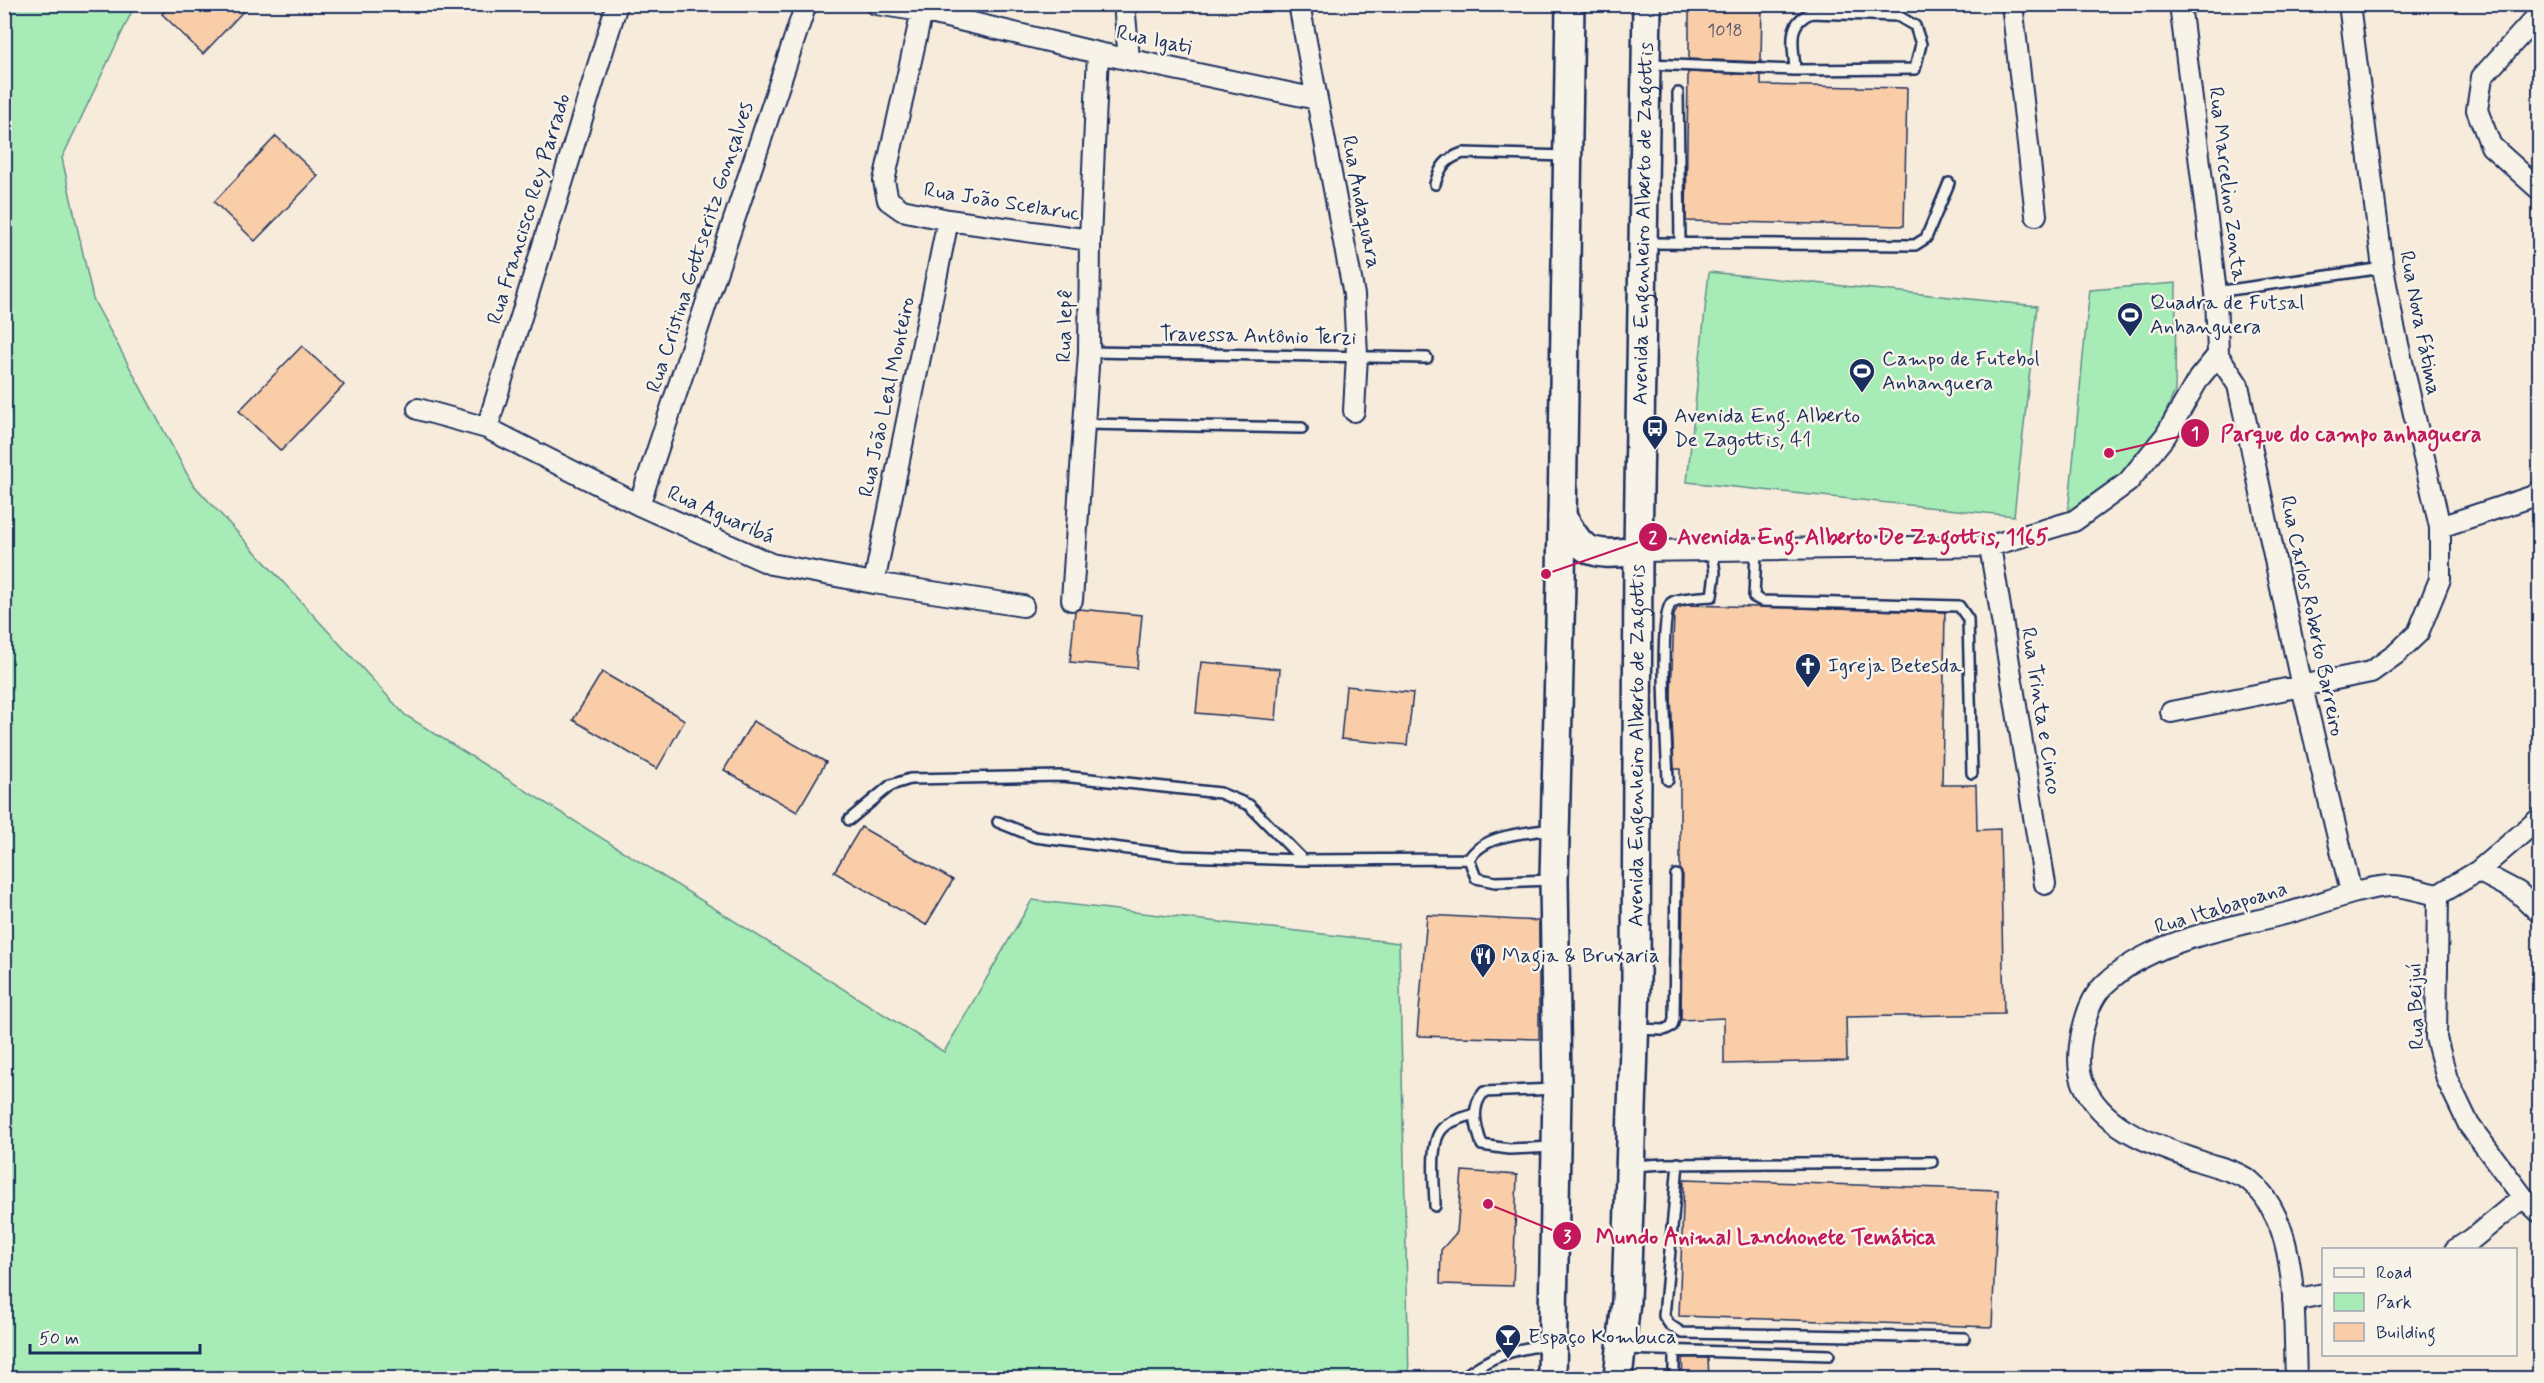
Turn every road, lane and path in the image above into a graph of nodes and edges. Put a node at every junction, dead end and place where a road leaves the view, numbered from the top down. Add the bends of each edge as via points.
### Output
1 (617, 4) edge
2 (806, 4) edge
3 (876, 4) edge
4 (1124, 4) edge
5 (1299, 4) edge
6 (1570, 4) edge
7 (1647, 4) edge
8 (2012, 4) edge
9 (2180, 4) edge
10 (2349, 4) edge
11 (922, 11) junction
12 (2540, 13) edge
13 (1098, 53) junction
14 (1129, 59) junction
15 (1646, 64) junction
16 (1795, 70) junction
17 (1678, 93) dead end
18 (1317, 99) junction
19 (1567, 156) junction
20 (1949, 183) dead end
21 (1436, 184) dead end
22 (2540, 190) edge
23 (2036, 215) dead end
24 (948, 220) junction
25 (1090, 240) junction
26 (1643, 243) junction
27 (1680, 243) junction
28 (2383, 268) junction
29 (2216, 292) junction
30 (1089, 352) junction
31 (1357, 355) junction
32 (2218, 355) junction
33 (1426, 358) dead end
34 (418, 409) dead end
35 (1354, 411) dead end
36 (1085, 424) junction
37 (487, 428) junction
38 (1302, 428) dead end
39 (2538, 496) edge
40 (639, 505) junction
41 (1562, 517) junction
42 (2440, 527) junction
43 (1990, 546) junction
44 (1712, 550) junction
45 (1756, 550) junction
46 (1638, 551) junction
47 (874, 583) junction
48 (1072, 600) dead end
49 (1023, 606) dead end
50 (2302, 687) junction
51 (2171, 712) dead end
52 (1972, 773) dead end
53 (1668, 780) dead end
54 (2540, 818) edge
55 (849, 820) dead end
56 (998, 822) dead end
57 (1556, 828) junction
58 (1470, 859) junction
59 (1303, 860) junction
60 (2478, 871) junction
61 (1676, 875) dead end
62 (1554, 880) junction
63 (2044, 884) dead end
64 (2351, 892) junction
65 (2438, 895) junction
66 (2540, 913) edge
67 (1635, 1029) junction
68 (1557, 1089) junction
69 (1475, 1114) junction
70 (1557, 1147) junction
71 (1932, 1162) dead end
72 (1678, 1163) junction
73 (1631, 1166) junction
74 (2523, 1197) junction
75 (1436, 1206) dead end
76 (2540, 1213) edge
77 (2458, 1248) edge
78 (2322, 1294) edge
79 (2293, 1300) junction
80 (1964, 1338) dead end
81 (1553, 1343) junction
82 (1621, 1349) junction
83 (1674, 1352) junction
84 (1829, 1355) dead end
85 (1462, 1378) edge
86 (1552, 1378) edge
87 (1618, 1378) edge
88 (1674, 1378) edge
89 (2296, 1378) edge

1 - 37 street, Rua Francisco Rey Parrado
2 - 40 street, Rua Cristina Gottseritz Gonçalves
3 - 11 street, Rua Igati
4 - 14 street
5 - 18 street, Rua Andaquara
6 - 19 main road
7 - 15 main road, Avenida Engenheiro Alberto de Zagottis
8 - 23 street
9 - 29 street, Rua Marcelino Zonta
10 - 28 street, Rua Nova Fátima
11 - 13 street, Rua Igati
11 - 24 street, Rua João Scelaruc via 884,181 888,200 902,210
12 - 22 street via 2482,77 2477,110 2491,146
13 - 14 street, Rua Igati
13 - 25 street, Rua Iepê
14 - 18 street, Rua Igati
15 - 16 lane
15 - 26 main road, Avenida Engenheiro Alberto de Zagottis
16 - 16 lane via 1793,28 1799,18 1811,13 1898,16 1915,26 1921,44 1915,69
17 - 27 lane
18 - 31 street, Rua Andaquara via 1354,294
19 - 21 lane via 1463,153 1452,156 1440,167
19 - 41 main road
20 - 27 lane via 1926,238 1915,245
24 - 25 street, Rua João Scelaruc
24 - 47 street, Rua João Leal Monteiro
25 - 30 street, Rua Iepê
26 - 27 lane
26 - 46 main road, Avenida Engenheiro Alberto de Zagottis
28 - 29 lane
28 - 42 street, Rua Nova Fátima
29 - 32 street, Rua Marcelino Zonta
30 - 31 lane, Travessa Antônio Terzi
30 - 36 street, Rua Iepê
31 - 33 lane, Travessa Antônio Terzi
31 - 35 street, Rua Andaquara
32 - 43 street via 2199,378 2166,435 2128,483 2074,521
32 - 50 street, Rua Carlos Roberto Barreiro via 2238,385
34 - 37 street, Rua Aguaribá
36 - 38 lane
36 - 48 street, Rua Iepê
37 - 40 street, Rua Aguaribá
39 - 42 street
40 - 47 street, Rua Aguaribá via 771,564
41 - 46 main road via 1582,545 1593,550
41 - 57 main road
42 - 50 street, Rua Nova Fátima via 2440,579 2418,633 2371,672
43 - 45 street
43 - 63 street, Rua Trinta e Cinco
44 - 45 street
44 - 46 street
44 - 53 lane via 1712,596 1676,600 1669,605 1665,634
45 - 52 lane via 1754,597 1762,601 1959,606 1968,619
46 - 67 main road, Avenida Engenheiro Alberto de Zagottis
47 - 49 street, Rua Aguaribá
50 - 51 street, Rua Nova Fátima
50 - 64 street, Rua Carlos Roberto Barreiro
54 - 60 street
55 - 59 lane via 891,785 910,779 1062,776 1220,793 1249,806
56 - 59 lane via 1035,837 1183,856
57 - 58 lane via 1487,842
57 - 62 main road
58 - 59 lane
58 - 62 lane via 1476,878 1495,882
60 - 65 street
60 - 66 street via 2518,892
61 - 67 lane via 1674,1019 1665,1030
62 - 68 main road
64 - 65 street, Rua Itabapoana via 2391,886
64 - 79 street, Rua Itabapoana via 2328,902 2186,940 2141,958 2103,985 2087,1011 2079,1048 2082,1079 2090,1098 2106,1117 2139,1137 2227,1169 2250,1181 2264,1196 2285,1242
65 - 74 street, Rua Beijuí via 2436,1038 2447,1079 2469,1125
67 - 73 main road, Avenida Engenheiro Alberto de Zagottis
68 - 69 lane via 1484,1092 1476,1100
68 - 70 main road
69 - 70 lane via 1482,1145 1509,1149
69 - 75 lane via 1443,1128 1437,1137
70 - 81 main road
71 - 72 lane
72 - 73 lane
72 - 80 lane via 1664,1317 1682,1333
73 - 82 main road, Avenida Engenheiro Alberto de Zagottis
74 - 76 street, Rua Beijuí
74 - 77 street
78 - 79 street
79 - 89 street, Rua Itabapoana
81 - 85 lane via 1508,1351
81 - 86 main road
82 - 83 lane
82 - 87 main road, Avenida Engenheiro Alberto de Zagottis
83 - 84 lane
83 - 88 lane

